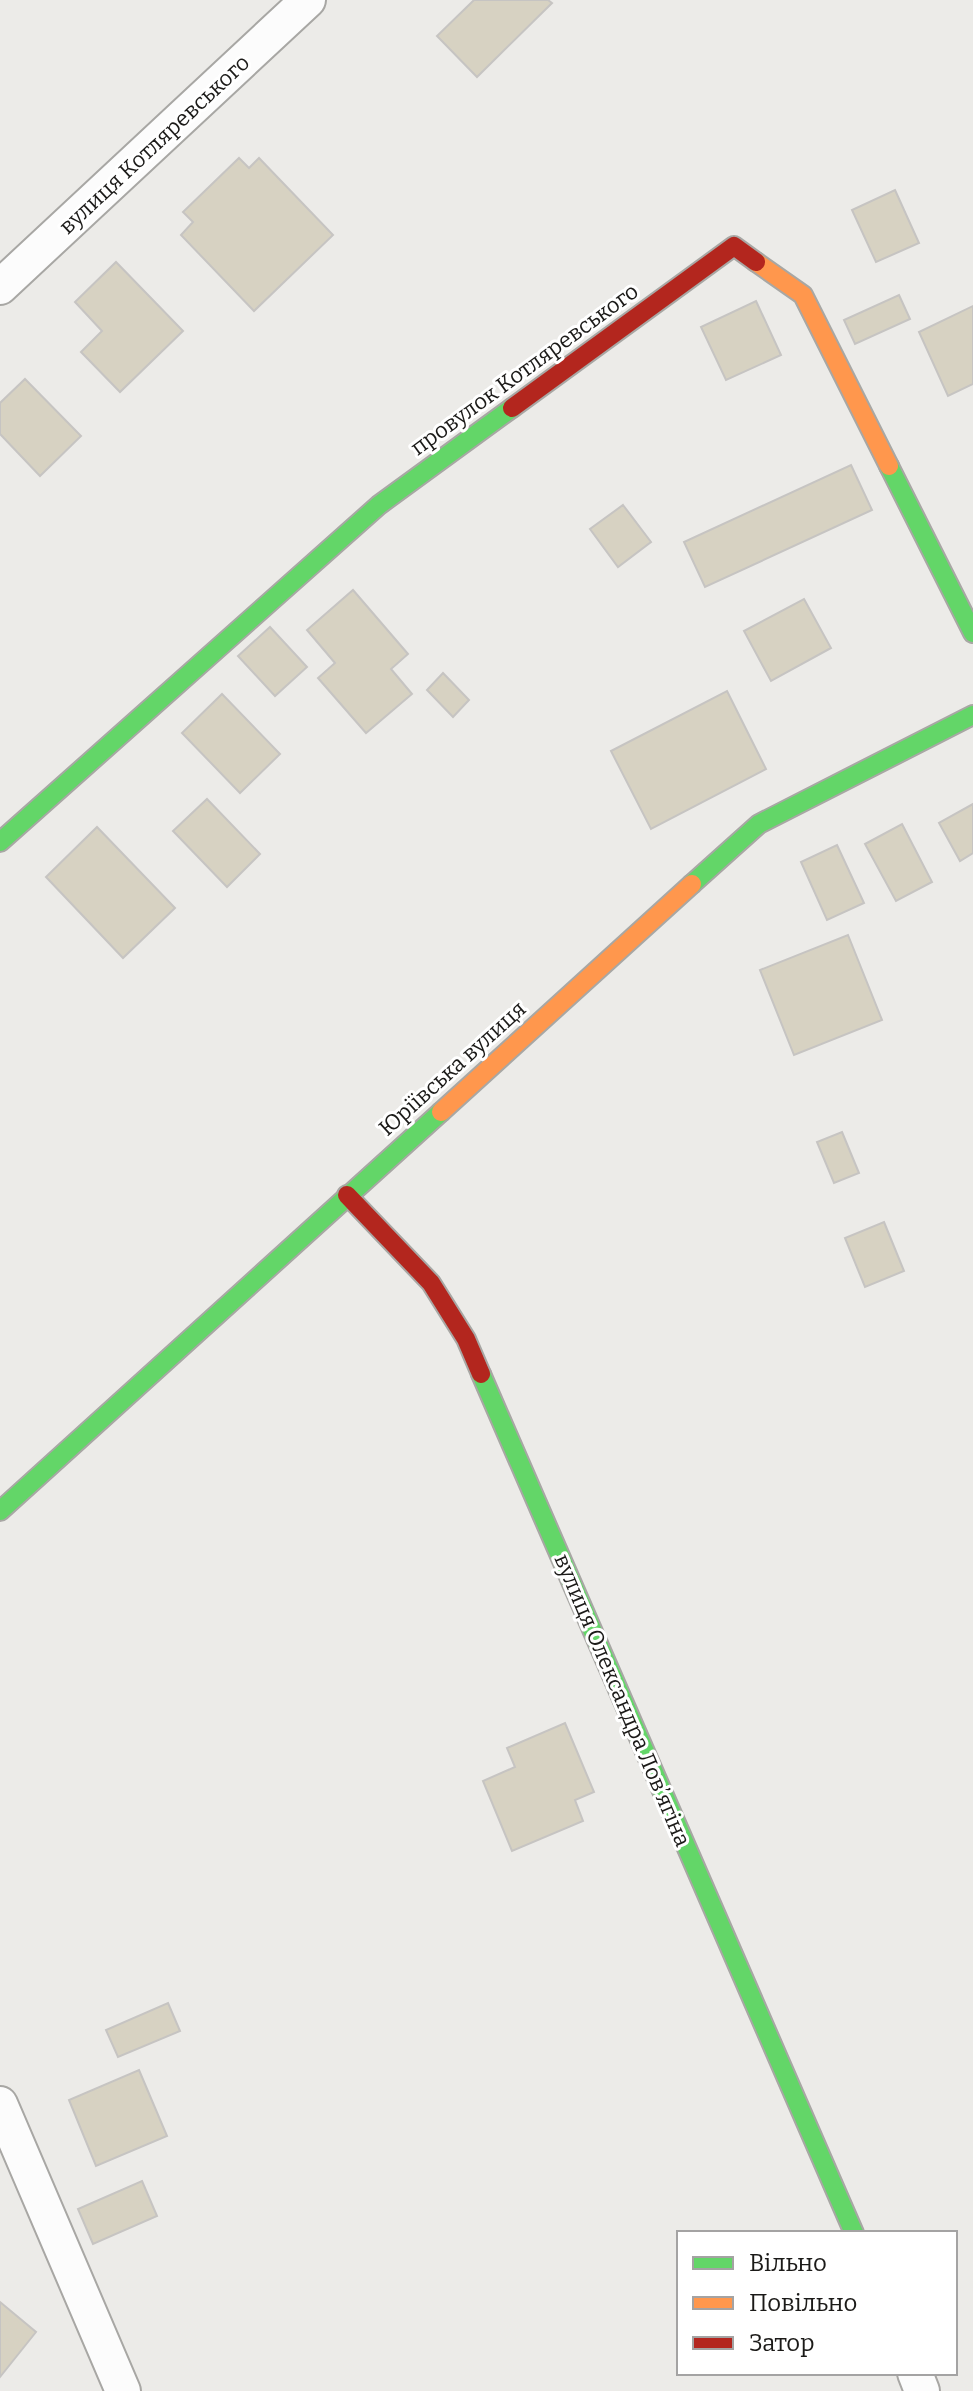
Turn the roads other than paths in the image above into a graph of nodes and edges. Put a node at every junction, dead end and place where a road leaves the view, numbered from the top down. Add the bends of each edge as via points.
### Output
1 (308, 0) edge
2 (0, 287) edge
3 (973, 633) edge
4 (973, 715) edge
5 (0, 842) edge
6 (347, 1195) junction
7 (0, 1511) edge
8 (0, 2104) edge
9 (853, 2231) edge
10 (123, 2391) edge

1 - 2 street, вулиця Котляревського
3 - 5 street, провулок Котляревського via 803,295 734,246 379,505
4 - 6 street, Юріївська вулиця via 759,824
6 - 7 street, Юріївська вулиця
6 - 9 street, вулиця Олександра Ловʼягіна via 431,1283 466,1339
8 - 10 street

